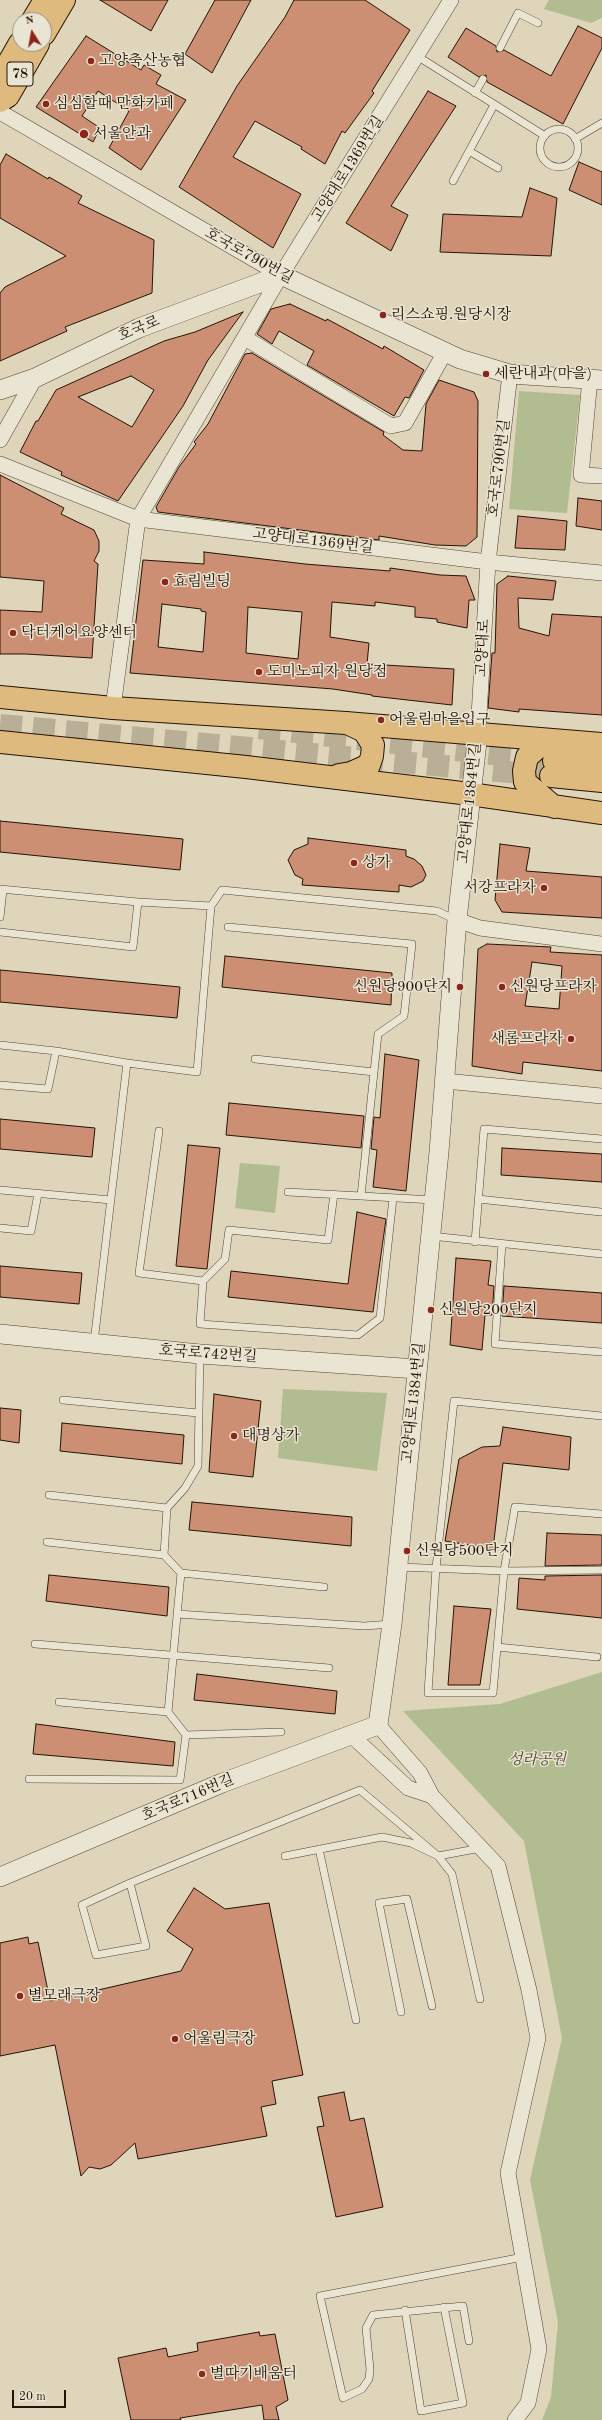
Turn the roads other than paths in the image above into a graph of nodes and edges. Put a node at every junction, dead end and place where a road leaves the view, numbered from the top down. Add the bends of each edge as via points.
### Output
1 (45, 0) edge
2 (64, 0) edge
3 (451, 0) edge
4 (38, 12) edge
5 (52, 20) edge
6 (538, 23) dead end
7 (500, 48) dead end
8 (15, 52) edge
9 (33, 52) edge
10 (417, 56) junction
11 (0, 78) edge
12 (483, 79) dead end
13 (475, 93) junction
14 (0, 101) edge
15 (494, 105) junction
16 (0, 112) edge
17 (602, 123) edge
18 (545, 136) junction
19 (575, 138) junction
20 (469, 151) junction
21 (498, 168) dead end
22 (453, 181) dead end
23 (281, 275) junction
24 (245, 338) junction
25 (445, 352) junction
26 (510, 374) junction
27 (35, 378) junction
28 (596, 379) edge
29 (0, 390) edge
30 (0, 440) edge
31 (0, 464) edge
32 (602, 476) edge
33 (138, 519) junction
34 (488, 562) junction
35 (602, 573) edge
36 (0, 697) edge
37 (114, 708) junction
38 (346, 723) junction
39 (478, 733) junction
40 (0, 742) edge
41 (602, 744) edge
42 (554, 759) junction
43 (602, 765) edge
44 (324, 777) junction
45 (602, 781) edge
46 (470, 794) junction
47 (554, 808) junction
48 (602, 813) edge
49 (2, 890) edge
50 (138, 902) junction
51 (211, 906) junction
52 (0, 917) edge
53 (457, 920) junction
54 (228, 927) dead end
55 (0, 932) edge
56 (602, 944) edge
57 (0, 1045) edge
58 (56, 1051) junction
59 (255, 1059) dead end
60 (127, 1063) junction
61 (374, 1072) junction
62 (445, 1081) junction
63 (0, 1085) edge
64 (602, 1096) edge
65 (159, 1131) dead end
66 (602, 1139) edge
67 (0, 1190) edge
68 (288, 1192) dead end
69 (38, 1194) junction
70 (334, 1194) junction
71 (361, 1196) junction
72 (393, 1198) junction
73 (478, 1199) junction
74 (111, 1200) junction
75 (434, 1200) junction
76 (601, 1212) dead end
77 (0, 1228) edge
78 (431, 1236) junction
79 (474, 1242) junction
80 (502, 1244) junction
81 (602, 1254) edge
82 (203, 1281) junction
83 (0, 1334) edge
84 (94, 1344) junction
85 (602, 1352) edge
86 (200, 1354) junction
87 (417, 1369) junction
88 (64, 1400) dead end
89 (198, 1413) junction
90 (602, 1416) edge
91 (49, 1495) dead end
92 (166, 1508) junction
93 (602, 1514) edge
94 (47, 1542) dead end
95 (164, 1555) junction
96 (398, 1567) junction
97 (436, 1568) junction
98 (602, 1570) edge
99 (504, 1571) junction
100 (181, 1573) junction
101 (324, 1587) dead end
102 (177, 1614) junction
103 (392, 1624) junction
104 (35, 1644) dead end
105 (497, 1647) junction
106 (173, 1656) junction
107 (597, 1657) dead end
108 (329, 1668) dead end
109 (59, 1702) dead end
110 (168, 1712) junction
111 (378, 1725) junction
112 (280, 1732) dead end
113 (186, 1735) junction
114 (351, 1735) junction
115 (29, 1779) dead end
116 (432, 1796) junction
117 (481, 1848) junction
118 (319, 1849) junction
119 (284, 1856) dead end
120 (438, 1856) junction
121 (0, 1877) edge
122 (130, 1883) junction
123 (480, 1999) dead end
124 (432, 2006) dead end
125 (401, 2012) dead end
126 (356, 2020) dead end
127 (523, 2257) junction
128 (444, 2307) junction
129 (405, 2310) junction
130 (469, 2341) dead end
131 (515, 2420) edge

1 - 4 main road
2 - 5 main road
3 - 10 street, 고양대로1369번길
6 - 7 lane via 518,13
8 - 11 main road, 78
9 - 14 main road, 78 via 8,96
10 - 13 lane
10 - 23 street, 고양대로1369번길
12 - 13 lane
13 - 15 lane
15 - 18 lane
15 - 20 lane
16 - 23 street, 호국로790번길
17 - 19 lane
18 - 19 lane via 561,129
18 - 19 lane via 541,141 541,154 548,164 554,166 567,165 572,161 578,150
20 - 21 lane
20 - 22 lane
23 - 24 street, 고양대로1369번길
23 - 25 street, 호국로790번길
23 - 27 street, 호국로 via 139,328
24 - 25 street via 391,426 405,423
24 - 33 street, 고양대로1369번길
25 - 26 street, 호국로790번길
26 - 28 street, 호국로790번길
26 - 34 street, 호국로790번길
27 - 29 street, 호국로
27 - 30 street
28 - 32 street via 581,474
31 - 33 street, 고양대로1369번길
33 - 34 street, 고양대로1369번길
33 - 37 street, 고양대로1369번길
34 - 35 street, 고양대로1369번길
34 - 39 street, 고양대로
36 - 37 main road
37 - 38 main road
38 - 39 main road
38 - 44 main road via 364,731 373,745 369,765 351,773
39 - 42 main road
39 - 46 street, 고양대로1384번길
40 - 44 main road
41 - 42 main road
42 - 43 main road
42 - 45 main road
42 - 47 main road via 538,747 526,758 524,772 525,782
44 - 46 main road
46 - 47 main road
46 - 53 street, 고양대로1384번길
47 - 48 main road
49 - 50 lane
49 - 52 lane
50 - 51 lane
50 - 55 lane via 132,947
51 - 53 lane via 222,890 437,911
51 - 60 lane via 197,1072
53 - 56 street via 480,928
53 - 62 street, 고양대로1384번길
54 - 61 lane via 412,944 404,1016 378,1034
57 - 58 lane
58 - 60 lane
58 - 63 lane via 48,1089
59 - 61 lane
60 - 74 lane
61 - 71 lane
62 - 64 street
62 - 75 street, 고양대로1384번길
65 - 82 lane via 140,1273
66 - 73 lane via 484,1129
67 - 69 lane
68 - 70 lane
69 - 74 lane
69 - 77 lane via 31,1232
70 - 71 lane
70 - 82 lane via 328,1240 229,1230 225,1260
71 - 72 lane
72 - 75 lane
72 - 82 lane via 380,1318 358,1335 200,1324
73 - 76 lane
73 - 79 lane
74 - 84 lane
75 - 78 street, 고양대로1384번길
78 - 79 lane
78 - 87 street, 고양대로1384번길
79 - 80 lane
80 - 81 lane
80 - 85 lane via 495,1344
83 - 84 street, 호국로742번길
84 - 86 street, 호국로742번길
86 - 87 street, 호국로742번길
86 - 89 lane
87 - 96 street, 고양대로1384번길
88 - 89 lane
89 - 92 lane via 198,1466 186,1488
90 - 97 lane via 454,1401
91 - 92 lane
92 - 95 lane
93 - 99 lane via 514,1507
94 - 95 lane
95 - 100 lane
96 - 97 lane
96 - 103 street, 고양대로1384번길
97 - 99 lane
97 - 105 lane via 428,1693 493,1692
98 - 99 lane
99 - 105 lane
100 - 101 lane
100 - 102 lane
102 - 103 lane via 364,1626
102 - 106 lane
103 - 111 street, 고양대로1384번길
104 - 106 lane
105 - 107 lane
106 - 108 lane
106 - 110 lane
109 - 110 lane
110 - 113 lane
111 - 114 street, 호국로716번길
111 - 116 street via 420,1774
112 - 113 lane
113 - 115 lane via 180,1780
114 - 116 street via 408,1788
114 - 121 street, 호국로716번길 via 222,1783
116 - 117 street
117 - 120 lane
117 - 127 street via 498,1866 529,1990 538,2038 508,2173
118 - 119 lane
118 - 120 lane via 382,1837 411,1843
118 - 126 lane
120 - 122 lane via 360,1790
120 - 123 lane via 452,1874
122 - 122 lane via 146,1946 96,1955 82,1905
124 - 125 lane via 407,1898 379,1903
127 - 129 lane via 320,2296 343,2398 362,2389 369,2379 366,2328 373,2315
127 - 131 street via 539,2349 528,2403
128 - 129 lane
128 - 129 lane via 463,2403 421,2411
128 - 130 lane via 463,2306

